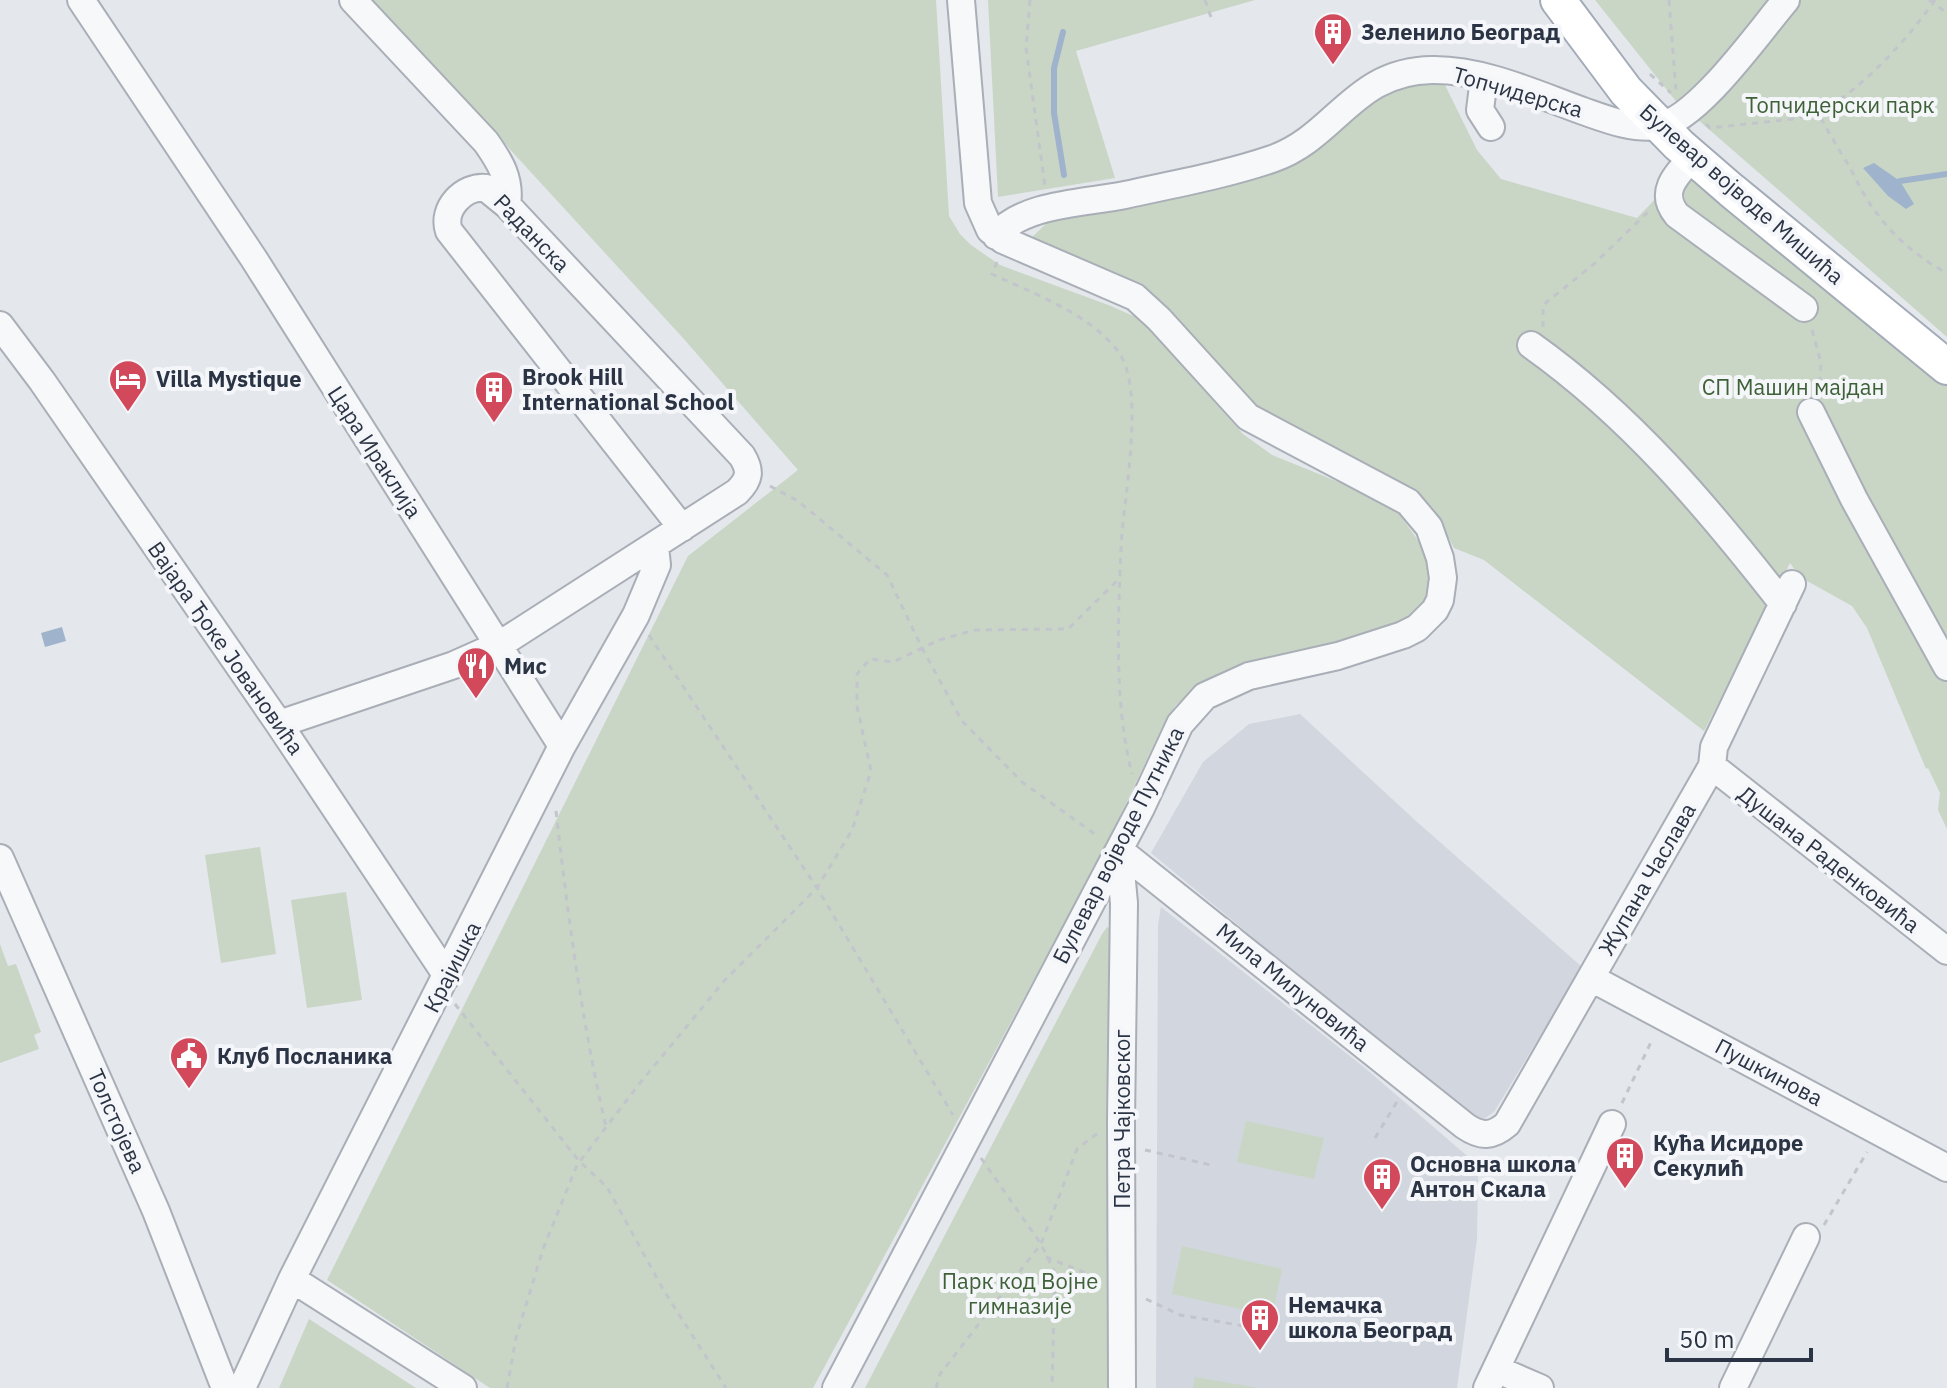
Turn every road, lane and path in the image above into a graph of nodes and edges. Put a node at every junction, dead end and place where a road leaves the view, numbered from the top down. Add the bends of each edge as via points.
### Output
1 (81, 0) edge
2 (353, 0) edge
3 (961, 0) edge
4 (1030, 0) edge
5 (1205, 0) edge
6 (1558, 0) edge
7 (1669, 0) edge
8 (1786, 0) edge
9 (1932, 1) edge
10 (1947, 13) edge
11 (1212, 20) dead end
12 (1646, 71) dead end
13 (1484, 78) junction
14 (1819, 114) junction
15 (1659, 126) junction
16 (1491, 127) dead end
17 (1710, 128) dead end
18 (1693, 157) junction
19 (1667, 194) junction
20 (507, 205) junction
21 (1046, 210) junction
22 (996, 236) junction
23 (1947, 273) edge
24 (992, 274) dead end
25 (1804, 308) joint
26 (0, 325) edge
27 (1542, 352) joint
28 (1947, 367) edge
29 (1811, 412) joint
30 (749, 475) junction
31 (682, 528) junction
32 (655, 546) junction
33 (1121, 577) junction
34 (636, 615) junction
35 (499, 645) junction
36 (922, 648) junction
37 (1947, 667) edge
38 (279, 724) junction
39 (557, 757) junction
40 (1712, 766) junction
41 (1141, 808) junction
42 (1119, 850) junction
43 (0, 858) edge
44 (817, 888) junction
45 (1947, 951) edge
46 (1591, 978) junction
47 (443, 984) junction
48 (1664, 1016) junction
49 (1410, 1080) junction
50 (1612, 1124) joint
51 (1465, 1126) joint
52 (606, 1127) junction
53 (1879, 1131) junction
54 (1111, 1138) junction
55 (1375, 1138) dead end
56 (968, 1140) junction
57 (579, 1161) junction
58 (1211, 1165) dead end
59 (1947, 1168) edge
60 (1806, 1237) joint
61 (1041, 1244) junction
62 (1046, 1257) junction
63 (292, 1279) junction
64 (1122, 1287) junction
65 (1331, 1325) dead end
66 (1492, 1378) edge
67 (225, 1388) edge
68 (242, 1388) edge
69 (463, 1388) edge
70 (507, 1388) edge
71 (726, 1388) edge
72 (836, 1388) edge
73 (936, 1388) edge
74 (1052, 1388) edge
75 (1122, 1388) edge
76 (1540, 1388) edge
77 (1733, 1388) edge

1 - 35 street, Цара Ираклија
2 - 20 street via 486,142 508,182
3 - 22 street via 978,203
4 - 21 path via 1026,48
5 - 11 path
6 - 15 main road, Булевар војводе Мишића
7 - 12 path via 1677,99
8 - 15 street via 1689,112
9 - 10 path
9 - 14 path via 1914,30 1866,79
13 - 15 street, Топчидерска via 1618,123
13 - 16 street via 1480,110
13 - 21 street, Топчидерска via 1430,70 1396,76 1359,94 1299,148 1271,159
14 - 17 path
14 - 23 path via 1894,235
15 - 18 main road, Булевар војводе Мишића
18 - 19 street
18 - 28 main road, Булевар војводе Мишића
19 - 25 street via 1677,215
19 - 27 path via 1543,305
20 - 30 street, Раданска via 742,456
20 - 31 street, Раданска via 492,190 475,187 451,207 446,218 449,231
21 - 22 street, Топчидерска via 1014,220
22 - 41 street, Булевар војводе Путника via 1135,297 1244,414 1408,502 1429,527 1440,558 1440,600 1417,628 1338,656 1249,676 1205,696 1183,717
24 - 33 path via 1062,308 1120,352 1132,389
25 - 29 path via 1821,363 1820,391
26 - 38 street, Вајара Ђоке Јовановића
27 - 40 street, Жупана Часлава via 1628,424 1788,594 1714,747
29 - 37 street
30 - 31 street via 737,492
30 - 36 path via 798,501 887,575
31 - 32 street
32 - 34 street, Крајишка via 657,565
32 - 35 street
33 - 36 path via 1068,629 975,630
33 - 41 path via 1123,716
34 - 39 street, Крајишка
34 - 44 path
35 - 38 street
35 - 39 street, Цара Ираклија
36 - 42 path via 962,721 1022,782
36 - 44 path via 893,662 870,659 857,674 857,706 871,771 852,830
38 - 47 street, Вајара Ђоке Јовановића
39 - 47 street, Крајишка
39 - 52 path via 569,924
40 - 45 street, Душана Раденковића
40 - 46 street, Жупана Часлава
41 - 42 street, Булевар војводе Путника
42 - 49 street, Мила Милуновића
42 - 54 street, Петра Чајковског via 1124,903
42 - 56 street, Булевар војводе Путника
43 - 67 street, Толстојева via 156,1211
44 - 52 path via 725,980
44 - 56 path
46 - 48 street, Пушкинова
46 - 51 street, Жупана Часлава via 1507,1124 1487,1136
47 - 57 path
47 - 63 street, Крајишка
48 - 50 path
48 - 53 street, Пушкинова
49 - 51 street, Мила Милуновића
49 - 55 path
50 - 66 street
52 - 57 path
53 - 59 street, Пушкинова
53 - 60 path via 1819,1234
54 - 58 path
54 - 61 path via 1077,1149
54 - 64 street, Петра Чајковског
56 - 61 path
56 - 72 street, Булевар војводе Путника
57 - 70 path via 543,1249
57 - 71 path via 607,1187
60 - 77 street
61 - 62 path
61 - 73 path via 940,1374
62 - 64 path
62 - 74 path via 1055,1273
63 - 68 street, Крајишка
63 - 69 street
64 - 65 path via 1180,1315 1244,1326
64 - 75 street, Петра Чајковског
66 - 76 street

